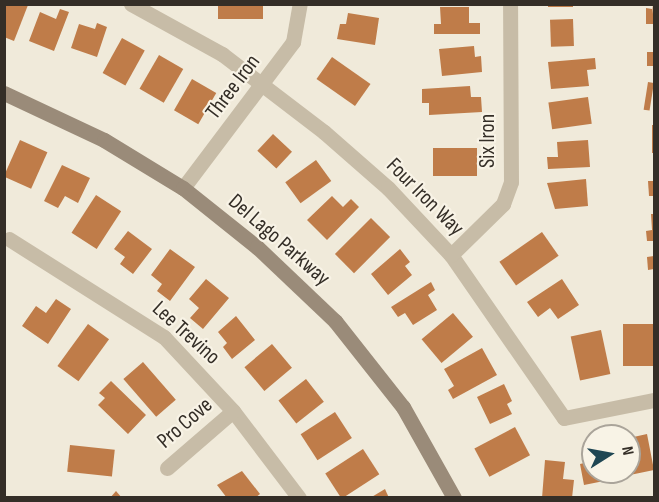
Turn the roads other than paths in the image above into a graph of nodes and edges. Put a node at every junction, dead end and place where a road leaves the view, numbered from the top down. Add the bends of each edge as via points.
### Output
1 (131, 4) edge
2 (300, 4) edge
3 (510, 4) edge
4 (262, 86) junction
5 (4, 93) edge
6 (183, 188) junction
7 (9, 239) dead end
8 (451, 255) junction
9 (654, 400) edge
10 (233, 411) junction
11 (167, 468) dead end
12 (299, 498) edge
13 (454, 498) edge

1 - 4 street, Four Iron Way via 222,54
2 - 4 street, Three Iron via 293,42
3 - 8 street, Six Iron via 511,182 503,204
4 - 6 street, Three Iron
4 - 8 street, Four Iron Way via 388,188
5 - 6 street, Del Lago Parkway via 104,140
6 - 13 street, Del Lago Parkway via 257,247 335,321 404,407
7 - 10 street, Lee Trevino via 164,338
8 - 9 street, Four Iron Way via 564,418
10 - 11 street, Pro Cove
10 - 12 street, Lee Trevino

